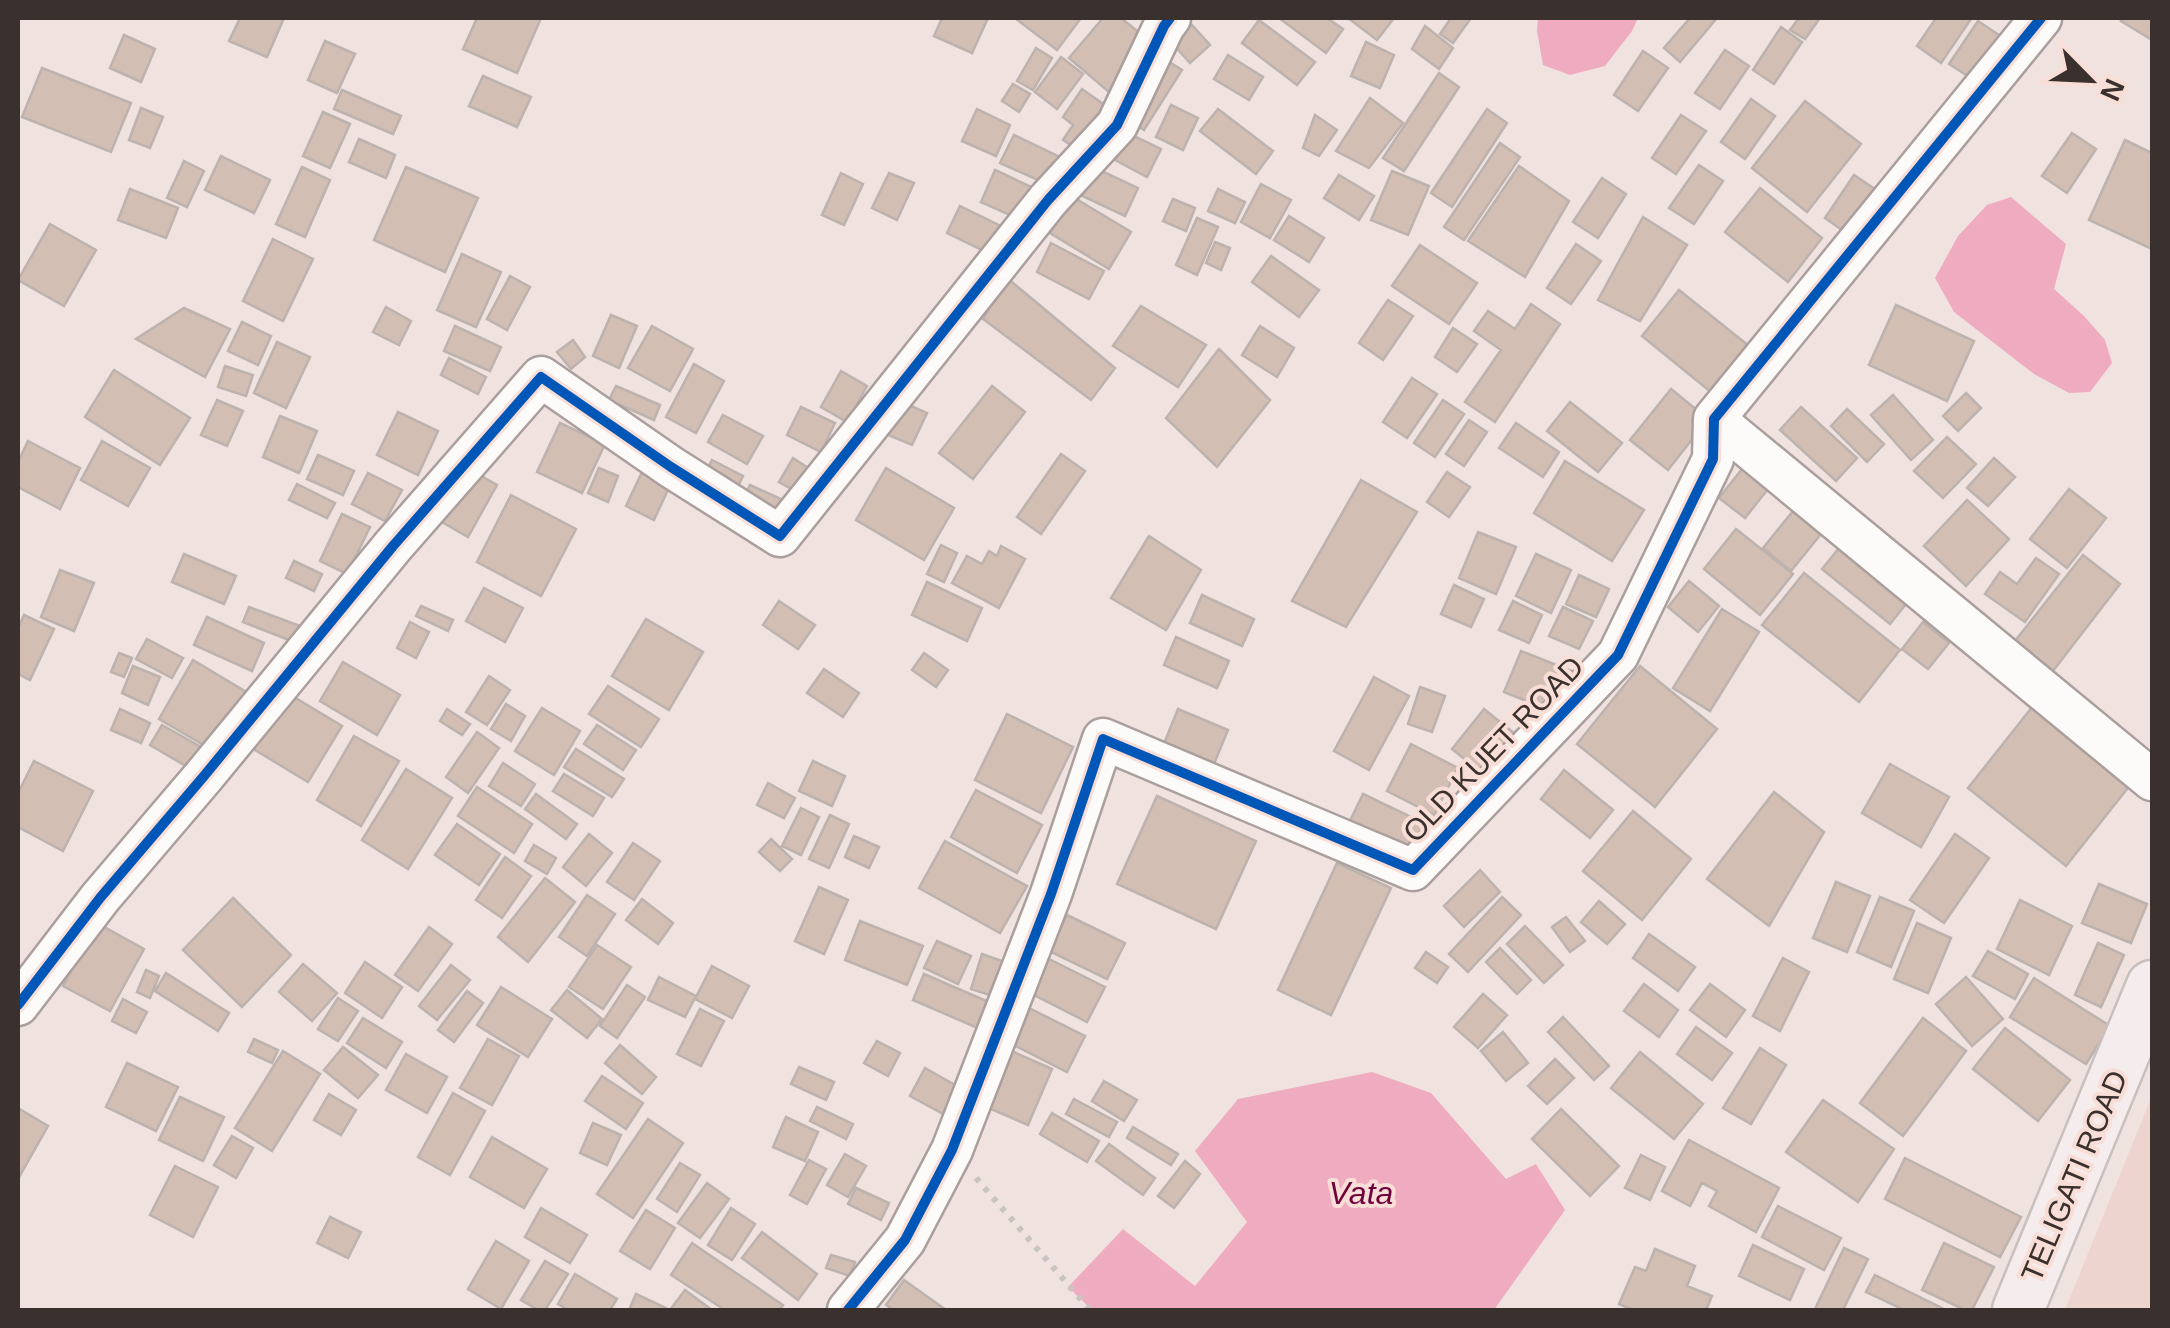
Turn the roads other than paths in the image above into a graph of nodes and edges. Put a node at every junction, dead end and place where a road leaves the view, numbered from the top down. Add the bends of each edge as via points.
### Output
1 (1170, 18) edge
2 (2040, 18) edge
3 (1714, 418) junction
4 (2152, 780) edge
5 (2152, 986) edge
6 (18, 1004) edge
7 (848, 1310) edge
8 (2018, 1310) edge

1 - 6 street via 1116,125 1048,200 780,536 541,377 393,546
2 - 3 street
3 - 4 street
3 - 7 street, OLD KUET ROAD via 1713,459 1618,655 1412,870 1103,739 952,1150 905,1240
5 - 8 main road, TELIGATI ROAD

